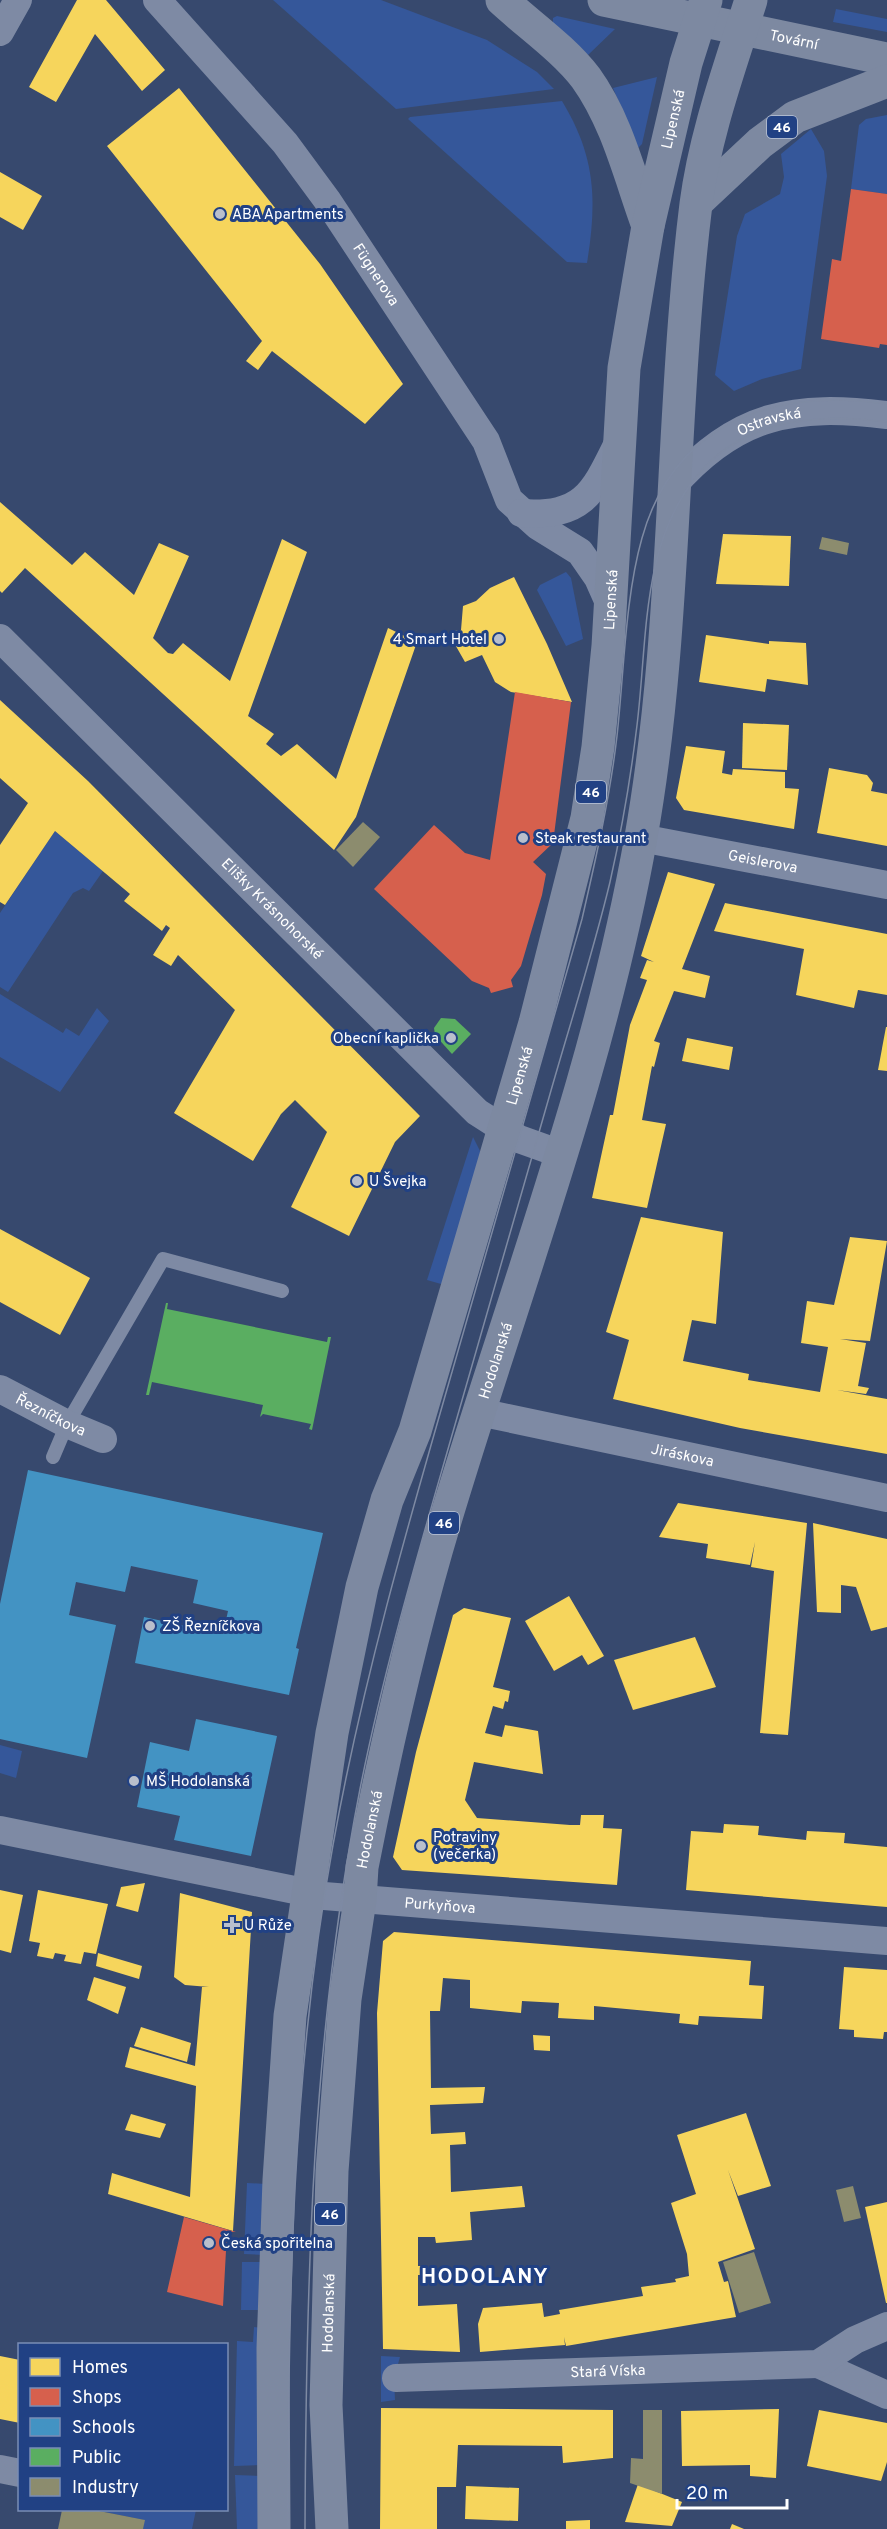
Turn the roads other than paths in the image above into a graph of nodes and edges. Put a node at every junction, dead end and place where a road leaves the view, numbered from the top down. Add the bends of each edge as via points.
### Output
1 (18, 0) edge
2 (156, 0) edge
3 (502, 0) edge
4 (604, 0) edge
5 (703, 10) edge
6 (747, 14) edge
7 (0, 32) edge
8 (887, 59) edge
9 (887, 81) edge
10 (697, 202) junction
11 (648, 226) junction
12 (887, 415) edge
13 (618, 443) junction
14 (673, 486) junction
15 (521, 513) junction
16 (610, 605) junction
17 (0, 638) edge
18 (641, 838) junction
19 (887, 885) edge
20 (503, 1131) junction
21 (561, 1154) junction
22 (282, 1291) dead end
23 (0, 1389) edge
24 (479, 1412) junction
25 (67, 1424) junction
26 (103, 1438) dead end
27 (53, 1457) dead end
28 (887, 1498) edge
29 (0, 1830) edge
30 (307, 1893) junction
31 (360, 1900) junction
32 (887, 1941) edge
33 (887, 2326) edge
34 (818, 2364) junction
35 (396, 2378) dead end
36 (887, 2395) edge
37 (0, 2469) edge
38 (18, 2473) edge
39 (274, 2529) edge
40 (332, 2529) edge

1 - 7 street
2 - 15 street, Fügnerova via 285,143 327,200 475,423 495,460 509,500
3 - 11 main road via 585,77 602,103
4 - 5 main road
5 - 6 main road, Tovární
5 - 11 main road, Lipenská / 46 via 686,63
6 - 8 main road, Tovární
6 - 10 main road via 722,92
9 - 10 main road, 46 via 795,117 760,143
10 - 14 main road, 46
11 - 13 main road, Lipenská / 46 via 624,368
12 - 14 street, Ostravská via 819,410 762,421 713,447
13 - 15 street via 604,475 584,500 555,513
13 - 16 main road, Lipenská / 46
14 - 18 main road, 46 via 663,678
15 - 16 street, Fügnerova via 580,552
16 - 20 main road, Lipenská / 46 via 598,747 587,818
17 - 20 street, Elišky Krásnohorské via 477,1112
18 - 19 street, Geislerova
18 - 21 main road, 46 via 597,1029
20 - 21 street, Elišky Krásnohorské
20 - 30 main road, Lipenská via 414,1431 387,1500 362,1587 332,1733
21 - 24 main road, Hodolanská / 46
22 - 25 lane via 163,1259
23 - 25 street, Řezníčkova
24 - 28 street, Jiráskova
24 - 31 main road, Hodolanská / 46 via 413,1632 377,1790 362,1867
25 - 26 street, Řezníčkova
25 - 27 lane
29 - 30 street, Purkyňova
30 - 31 street, Purkyňova
30 - 39 main road, Lipenská via 290,2016 279,2180 273,2348
31 - 32 street, Purkyňova
31 - 40 main road, Hodolanská / 46 via 345,2000 332,2171 326,2405
33 - 34 street via 855,2340
34 - 35 street, Stará Víska
34 - 36 street, Stará Víska
37 - 38 street

